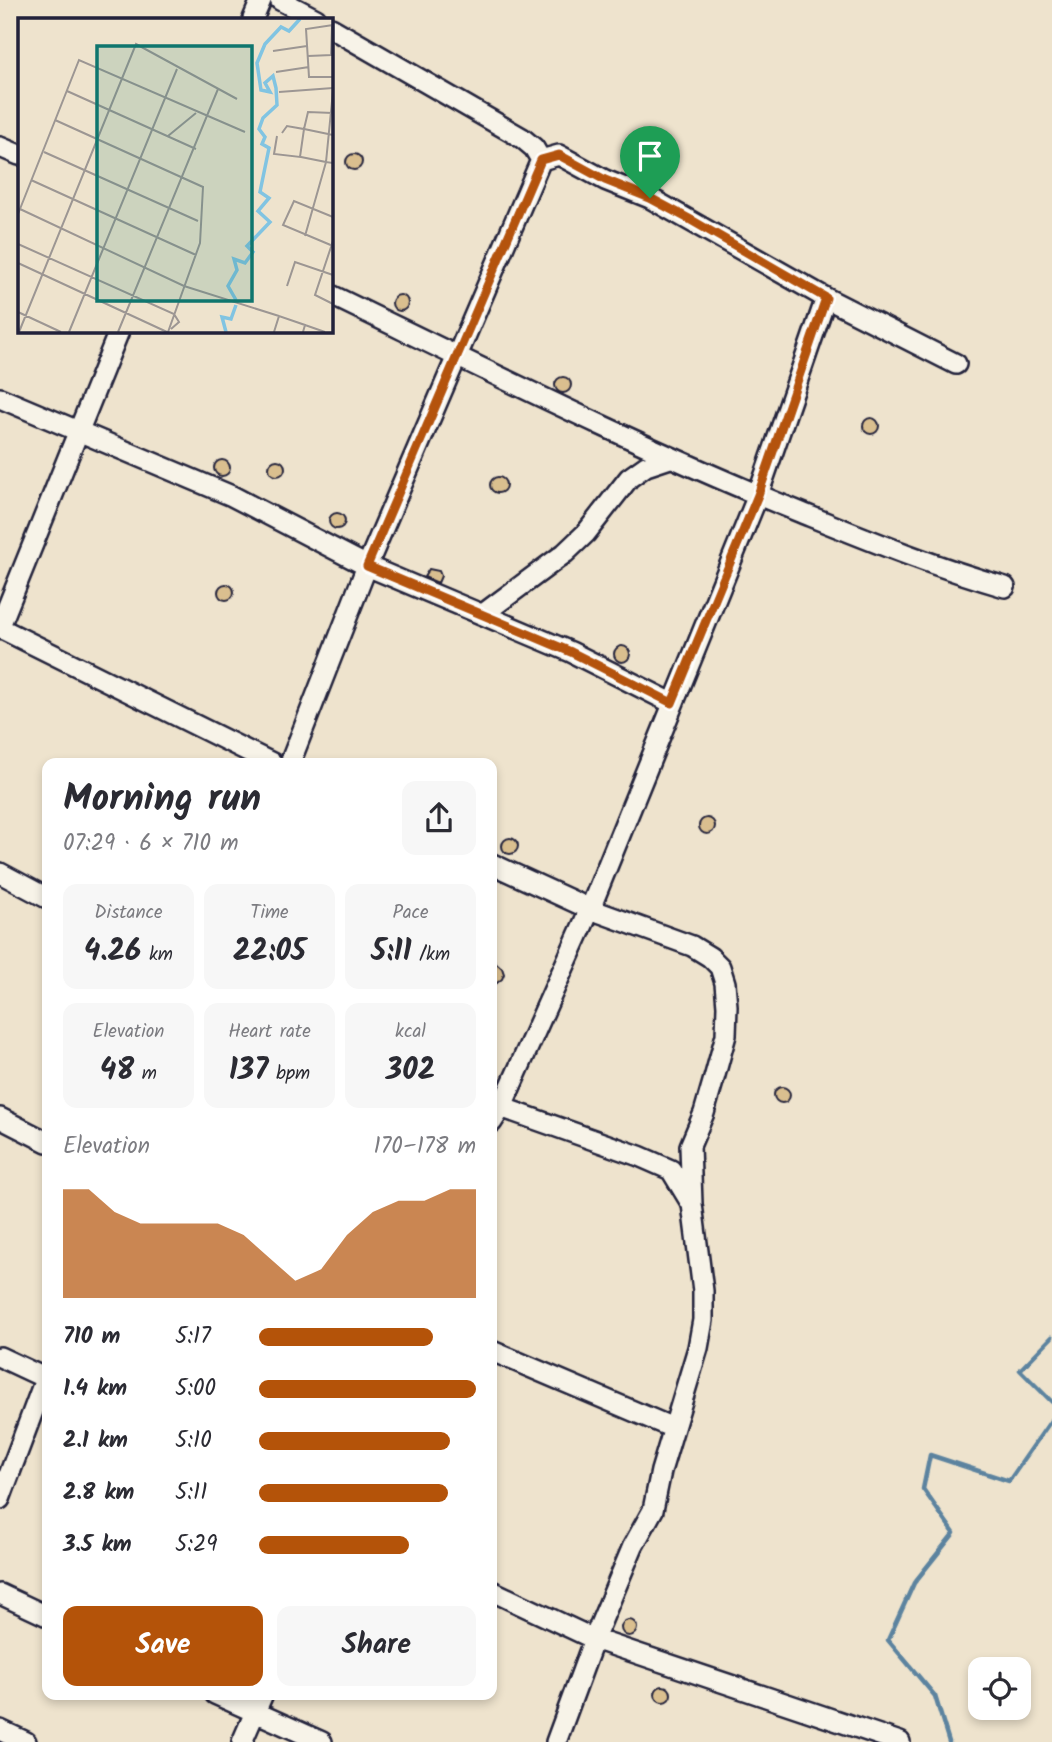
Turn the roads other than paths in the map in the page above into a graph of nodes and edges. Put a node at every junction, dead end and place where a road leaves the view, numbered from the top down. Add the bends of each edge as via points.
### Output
1 (261, 0) edge
2 (280, 0) edge
3 (253, 18) edge
4 (314, 18) edge
5 (332, 29) edge
6 (0, 147) edge
7 (18, 155) edge
8 (541, 160) junction
9 (332, 295) edge
10 (826, 298) junction
11 (119, 332) edge
12 (456, 355) junction
13 (956, 363) dead end
14 (0, 398) edge
15 (78, 433) junction
16 (670, 458) junction
17 (758, 495) junction
18 (367, 566) junction
19 (1005, 587) dead end
20 (484, 614) junction
21 (0, 627) edge
22 (672, 703) junction
23 (262, 758) edge
24 (292, 758) edge
25 (497, 866) edge
26 (0, 873) edge
27 (42, 895) edge
28 (590, 909) junction
29 (497, 1107) edge
30 (497, 1112) edge
31 (0, 1118) edge
32 (42, 1139) edge
33 (692, 1204) junction
34 (497, 1354) edge
35 (0, 1357) edge
36 (42, 1375) edge
37 (42, 1390) edge
38 (673, 1428) junction
39 (0, 1499) edge
40 (497, 1593) edge
41 (0, 1594) edge
42 (42, 1614) edge
43 (594, 1639) junction
44 (228, 1700) edge
45 (260, 1700) edge
46 (256, 1713) junction
47 (0, 1730) edge
48 (26, 1742) edge
49 (243, 1742) edge
50 (322, 1742) edge
51 (556, 1742) edge
52 (901, 1742) edge

1 - 3 street
2 - 4 street
5 - 8 street via 522,138
6 - 7 street
8 - 10 street via 559,155 650,198
8 - 12 street
9 - 12 street
10 - 13 street
10 - 17 street
11 - 15 street
12 - 16 street
12 - 18 street
14 - 15 street
15 - 18 street via 232,496
15 - 21 street
16 - 17 street
16 - 20 street via 629,478 579,540
17 - 19 street via 895,550
17 - 22 street
18 - 20 street
18 - 24 street
20 - 22 street
21 - 23 street
22 - 28 street
25 - 28 street
26 - 27 street
28 - 29 street
28 - 33 street via 692,946 720,967 726,983 726,1035 690,1146
30 - 33 street via 671,1170
31 - 32 street
33 - 38 street via 704,1320
34 - 38 street
35 - 36 street
37 - 39 street
38 - 43 street via 653,1510
40 - 43 street
41 - 42 street
43 - 51 street
43 - 52 street
44 - 46 street
45 - 46 street
46 - 49 street
46 - 50 street
47 - 48 street

